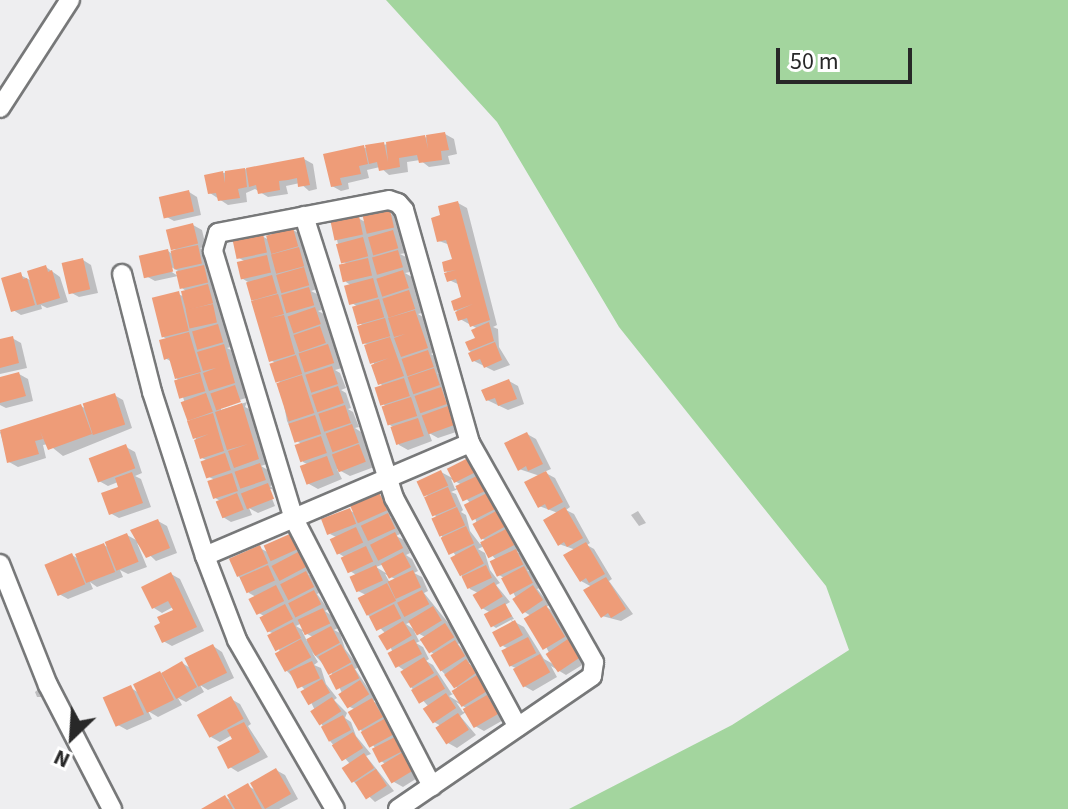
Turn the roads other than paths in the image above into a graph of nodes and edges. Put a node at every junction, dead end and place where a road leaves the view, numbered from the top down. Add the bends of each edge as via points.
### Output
1 (70, 0) edge
2 (0, 108) edge
3 (304, 216) junction
4 (122, 274) dead end
5 (470, 443) junction
6 (385, 477) junction
7 (294, 519) junction
8 (205, 556) junction
9 (0, 564) edge
10 (518, 727) junction
11 (432, 786) junction
12 (112, 809) edge
13 (335, 809) edge
14 (398, 809) edge

1 - 2 street
3 - 5 street via 389,200 404,210
3 - 6 street
3 - 7 street via 218,233 213,251
4 - 8 street via 152,392
5 - 6 street
5 - 10 street via 594,662 592,676
6 - 7 street
6 - 10 street
7 - 8 street
7 - 11 street
8 - 13 street via 237,640
9 - 12 street via 48,685
10 - 11 street
11 - 14 street

